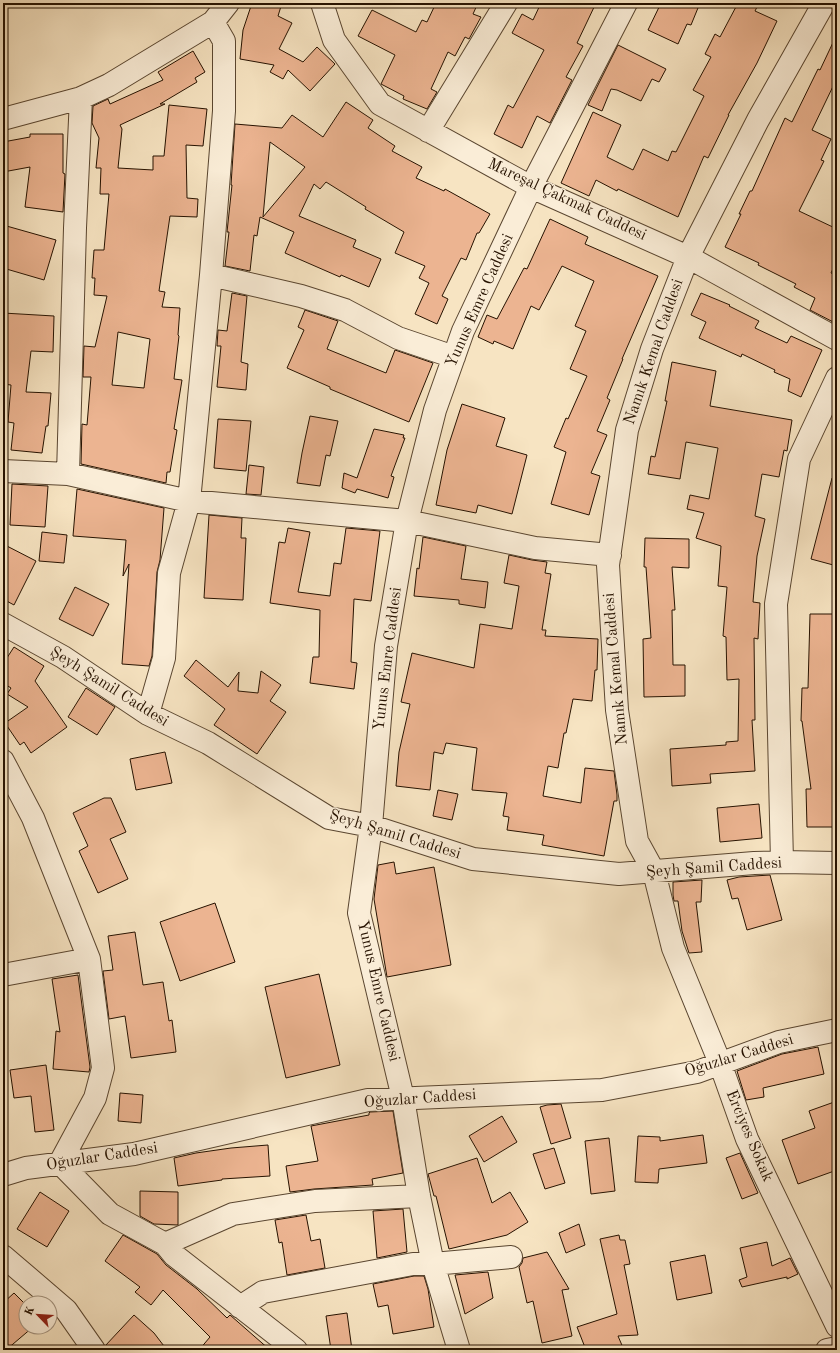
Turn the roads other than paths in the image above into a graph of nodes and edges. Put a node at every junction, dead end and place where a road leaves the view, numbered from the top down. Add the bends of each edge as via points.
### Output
1 (228, 3) edge
2 (322, 3) edge
3 (506, 3) edge
4 (626, 3) edge
5 (824, 3) edge
6 (213, 22) junction
7 (81, 98) junction
8 (3, 119) edge
9 (428, 131) junction
10 (531, 187) junction
11 (688, 257) junction
12 (211, 274) junction
13 (837, 339) edge
14 (454, 357) junction
15 (837, 378) edge
16 (3, 471) edge
17 (68, 474) junction
18 (189, 501) junction
19 (407, 520) junction
20 (610, 555) junction
21 (3, 624) edge
22 (148, 714) junction
23 (3, 762) edge
24 (371, 826) junction
25 (782, 862) junction
26 (837, 864) edge
27 (654, 872) junction
28 (89, 959) junction
29 (3, 975) edge
30 (837, 1030) edge
31 (720, 1063) junction
32 (403, 1098) junction
33 (60, 1164) junction
34 (3, 1175) edge
35 (419, 1196) junction
36 (165, 1244) junction
37 (3, 1256) edge
38 (511, 1257) dead end
39 (432, 1264) junction
40 (240, 1307) junction
41 (837, 1326) edge
42 (837, 1348) edge
43 (94, 1350) edge
44 (296, 1350) edge
45 (459, 1350) edge
46 (828, 1350) edge

1 - 6 street
2 - 9 street, Mareşal Çakmak Caddesi via 334,40 380,104
3 - 9 street
4 - 10 street, Yunus Emre Caddesi
5 - 11 street, Namık Kemal Caddesi via 758,120
6 - 7 street via 109,85
6 - 12 street via 224,41 224,103
7 - 8 street
7 - 17 street
9 - 10 street, Mareşal Çakmak Caddesi
10 - 11 street, Mareşal Çakmak Caddesi
10 - 14 street, Yunus Emre Caddesi via 463,331
11 - 13 street, Mareşal Çakmak Caddesi
11 - 20 street, Namık Kemal Caddesi via 652,349 627,430
12 - 14 street via 301,296 345,310 398,338
12 - 18 street
14 - 19 street, Yunus Emre Caddesi via 435,410
15 - 25 street via 799,459 776,604
16 - 17 street
17 - 18 street
18 - 19 street
18 - 22 street via 169,573 164,658
19 - 20 street via 534,548
19 - 24 street, Yunus Emre Caddesi via 386,646
20 - 27 street, Namık Kemal Caddesi via 608,565 617,710 637,841
21 - 22 street, Şeyh Şamil Caddesi via 63,657
22 - 24 street, Şeyh Şamil Caddesi via 208,743 329,818
23 - 28 street via 33,818
24 - 27 street, Şeyh Şamil Caddesi via 473,859 619,874
24 - 32 street, Yunus Emre Caddesi via 359,913
25 - 26 street, Şeyh Şamil Caddesi
25 - 27 street, Şeyh Şamil Caddesi
27 - 31 street, Erciyes Sokak via 673,948
28 - 29 street
28 - 33 street via 103,1068 95,1098
30 - 31 street, Oğuzlar Caddesi via 779,1042
31 - 32 street, Oğuzlar Caddesi via 697,1072 602,1090
31 - 41 street, Erciyes Sokak via 747,1139
32 - 33 street, Oğuzlar Caddesi via 368,1100 134,1154
32 - 35 street, Yunus Emre Caddesi
33 - 34 street, Oğuzlar Caddesi via 26,1168
33 - 36 street via 110,1214
35 - 36 street via 315,1201 233,1214
35 - 39 street, Yunus Emre Caddesi
36 - 40 street via 174,1255
37 - 43 street via 66,1310
38 - 39 street
39 - 40 street via 413,1264 263,1292
39 - 45 street, Yunus Emre Caddesi
40 - 44 street
42 - 46 street

